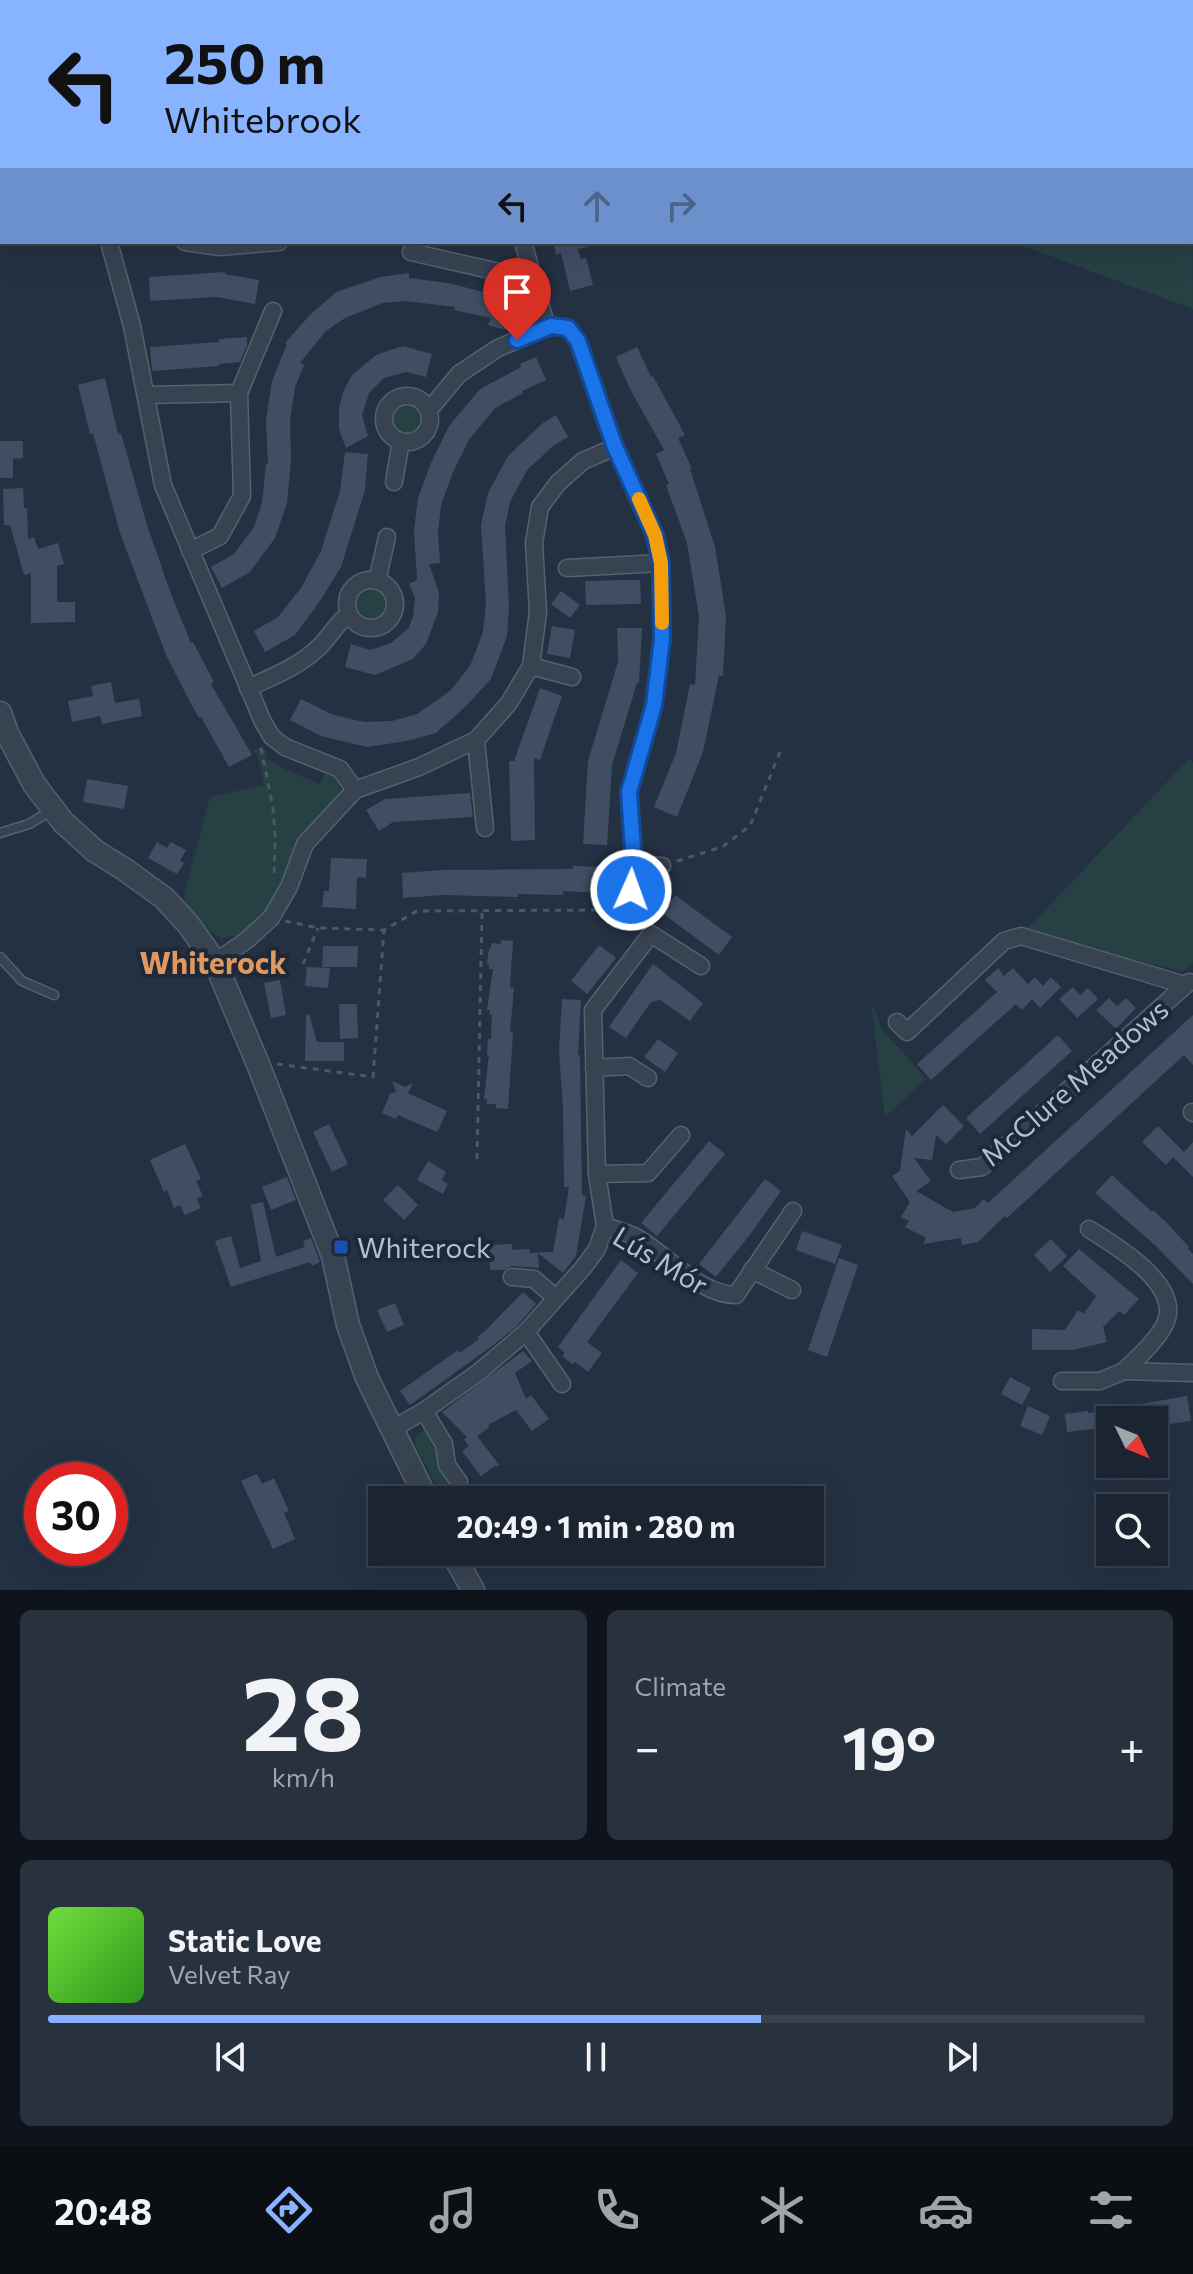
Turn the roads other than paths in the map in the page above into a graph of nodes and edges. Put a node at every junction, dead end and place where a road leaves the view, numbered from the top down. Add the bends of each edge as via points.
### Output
1 (110, 244) edge
2 (199, 244) edge
3 (255, 244) edge
4 (524, 244) edge
5 (411, 252) dead end
6 (534, 280) junction
7 (273, 311) dead end
8 (547, 328) junction
9 (239, 393) junction
10 (146, 395) junction
11 (429, 410) junction
12 (401, 441) junction
13 (615, 447) junction
14 (394, 482) dead end
15 (387, 537) dead end
16 (190, 551) junction
17 (661, 563) junction
18 (567, 568) dead end
19 (377, 581) junction
20 (349, 614) junction
21 (531, 666) junction
22 (572, 677) dead end
23 (248, 688) junction
24 (0, 713) edge
25 (476, 740) junction
26 (355, 790) junction
27 (53, 809) junction
28 (485, 828) dead end
29 (0, 833) edge
30 (634, 865) junction
31 (662, 866) road end
32 (631, 890) dead end
33 (0, 957) edge
34 (215, 962) junction
35 (701, 966) dead end
36 (1189, 982) edge
37 (54, 995) dead end
38 (897, 1022) dead end
39 (594, 1068) junction
40 (648, 1078) dead end
41 (681, 1135) dead end
42 (959, 1170) dead end
43 (597, 1174) junction
44 (793, 1211) dead end
45 (605, 1226) junction
46 (1089, 1229) dead end
47 (752, 1270) junction
48 (512, 1277) dead end
49 (792, 1290) dead end
50 (556, 1298) junction
51 (526, 1332) junction
52 (1124, 1371) junction
53 (1193, 1373) edge
54 (1062, 1381) dead end
55 (562, 1384) dead end
56 (424, 1411) junction
57 (392, 1429) junction
58 (459, 1482) dead end
59 (420, 1486) edge
60 (460, 1566) edge
61 (473, 1590) edge

1 - 10 street
2 - 3 street
4 - 6 street
5 - 6 street
6 - 8 street
7 - 9 street
8 - 11 street via 498,348 459,374
8 - 13 street via 568,328 578,341
9 - 10 street
9 - 16 street via 242,496 220,536
10 - 16 street via 163,485
11 - 12 street via 427,431 415,441
11 - 12 street via 411,396 390,403 385,425
12 - 14 street
13 - 17 street via 655,535
13 - 21 street via 583,461 540,507
15 - 19 street
16 - 23 street
17 - 18 street
17 - 30 street via 662,639 654,705 629,792
19 - 20 street via 362,582 351,592
19 - 20 street via 394,597 389,619 368,628
20 - 23 street via 319,647
21 - 22 street
21 - 25 street via 509,703
23 - 26 street via 272,737 340,769
24 - 27 street via 34,784
25 - 26 street
25 - 28 street
26 - 34 street via 305,844 271,918
27 - 29 lane
27 - 34 street via 95,851 164,898
30 - 31 street
30 - 32 street
33 - 37 lane via 22,981
34 - 57 street via 333,1256 348,1325
35 - 39 street, Lús Mór via 651,934 593,1010
36 - 38 street, McClure Meadows via 1021,936 1004,941 907,1032
36 - 42 street, McClure Meadows via 982,1167
39 - 40 street via 629,1066
39 - 43 street, Lús Mór
41 - 43 street via 648,1173
43 - 45 street, Lús Mór
44 - 47 street, Lús Mór
45 - 47 street, Lús Mór via 634,1237 721,1295 736,1295
45 - 50 street, Lús Mór via 597,1249
46 - 52 street via 1143,1267 1169,1304 1155,1339
47 - 49 street, Lús Mór
48 - 50 street via 534,1279
50 - 51 street, Lús Mór
51 - 55 street
51 - 56 street, Lús Mór
52 - 53 street
52 - 54 street via 1100,1381
56 - 57 street, Lús Mór
56 - 58 street
57 - 59 street
60 - 61 street

